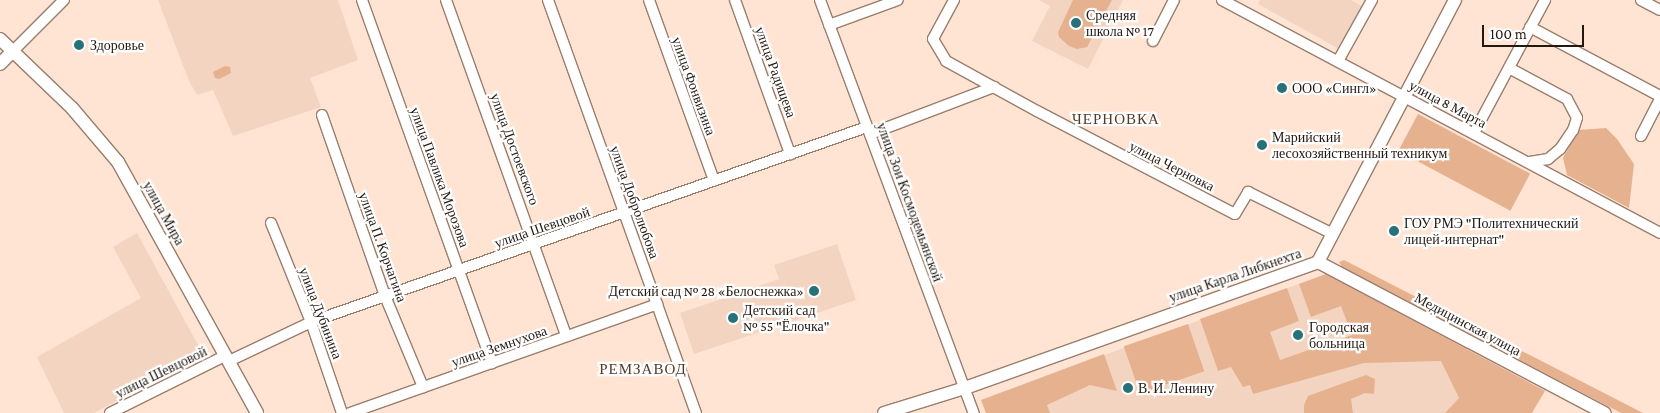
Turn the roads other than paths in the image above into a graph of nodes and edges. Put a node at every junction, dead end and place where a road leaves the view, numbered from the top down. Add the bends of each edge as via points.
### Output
1 (64, 0) edge
2 (362, 0) edge
3 (446, 0) edge
4 (548, 0) edge
5 (649, 0) edge
6 (735, 0) edge
7 (820, 0) edge
8 (898, 0) edge
9 (954, 0) edge
10 (1174, 0) edge
11 (1222, 0) edge
12 (1455, 0) edge
13 (1544, 0) edge
14 (1641, 0) edge
15 (1367, 2) edge
16 (1660, 10) edge
17 (829, 25) junction
18 (1530, 27) junction
19 (0, 39) edge
20 (1153, 40) dead end
21 (13, 51) junction
22 (1338, 61) junction
23 (0, 64) edge
24 (1509, 68) junction
25 (994, 88) junction
26 (1404, 96) junction
27 (1660, 98) edge
28 (322, 115) dead end
29 (868, 130) junction
30 (1474, 133) junction
31 (1640, 136) dead end
32 (790, 154) junction
33 (1528, 162) junction
34 (714, 181) junction
35 (624, 212) junction
36 (271, 223) dead end
37 (1660, 232) edge
38 (1332, 234) junction
39 (534, 244) junction
40 (1318, 262) junction
41 (459, 270) junction
42 (385, 296) junction
43 (657, 304) junction
44 (311, 322) junction
45 (566, 336) junction
46 (227, 358) junction
47 (492, 363) junction
48 (423, 387) junction
49 (965, 388) junction
50 (110, 413) edge
51 (257, 413) edge
52 (342, 413) edge
53 (350, 413) edge
54 (696, 413) edge
55 (884, 413) edge
56 (974, 413) edge
57 (1605, 413) edge

1 - 21 street
2 - 41 street, улица Павлика Морозова
3 - 39 street, улица Достоевского
4 - 35 street, улица Добролюбова
5 - 34 street, улица Фонвизина
6 - 32 street, улица Радищева
7 - 17 street, улица Зои Космодемьянской
8 - 17 street
9 - 25 street, улица Черновка via 933,39 946,61
10 - 20 street
11 - 22 street, улица 8 Марта
12 - 26 main road, улица Карла Либкнехта
13 - 18 street
14 - 16 street
15 - 22 street
17 - 29 street, улица Зои Космодемьянской
18 - 24 street
18 - 27 street
19 - 21 main road, улица Мира
21 - 23 main road
21 - 46 main road, улица Мира via 72,108 118,162
22 - 26 street, улица 8 Марта
24 - 30 street
24 - 33 street via 1568,99 1577,118 1560,149 1548,159
25 - 29 street, улица Шевцовой
25 - 38 street, улица Черновка via 1235,214 1248,192
26 - 30 street, улица 8 Марта
26 - 38 main road, улица Карла Либкнехта
27 - 31 street
28 - 42 street, улица П. Корчагина
29 - 32 street, улица Шевцовой
29 - 49 street, улица Зои Космодемьянской
30 - 33 street, улица 8 Марта
32 - 34 street, улица Шевцовой
33 - 37 street, улица 8 Марта
34 - 35 street, улица Шевцовой
35 - 39 street, улица Шевцовой
35 - 43 street, улица Добролюбова
36 - 44 street, улица Дубинина
38 - 40 main road, улица Карла Либкнехта
39 - 41 street, улица Шевцовой
39 - 45 street, улица Достоевского
40 - 49 main road, улица Карла Либкнехта
40 - 57 main road, Медицинская улица
41 - 42 street, улица Шевцовой
41 - 47 street, улица Павлика Морозова
42 - 44 street, улица Шевцовой
42 - 48 street, улица П. Корчагина
43 - 45 street, улица Земнухова
43 - 54 street, улица Добролюбова
44 - 46 street, улица Шевцовой
44 - 52 street, улица Дубинина
45 - 47 street, улица Земнухова
46 - 50 street, улица Шевцовой
46 - 51 main road, улица Мира
47 - 48 street, улица Земнухова
48 - 53 street, улица Земнухова
49 - 55 main road, улица Карла Либкнехта
49 - 56 street, улица Зои Космодемьянской

